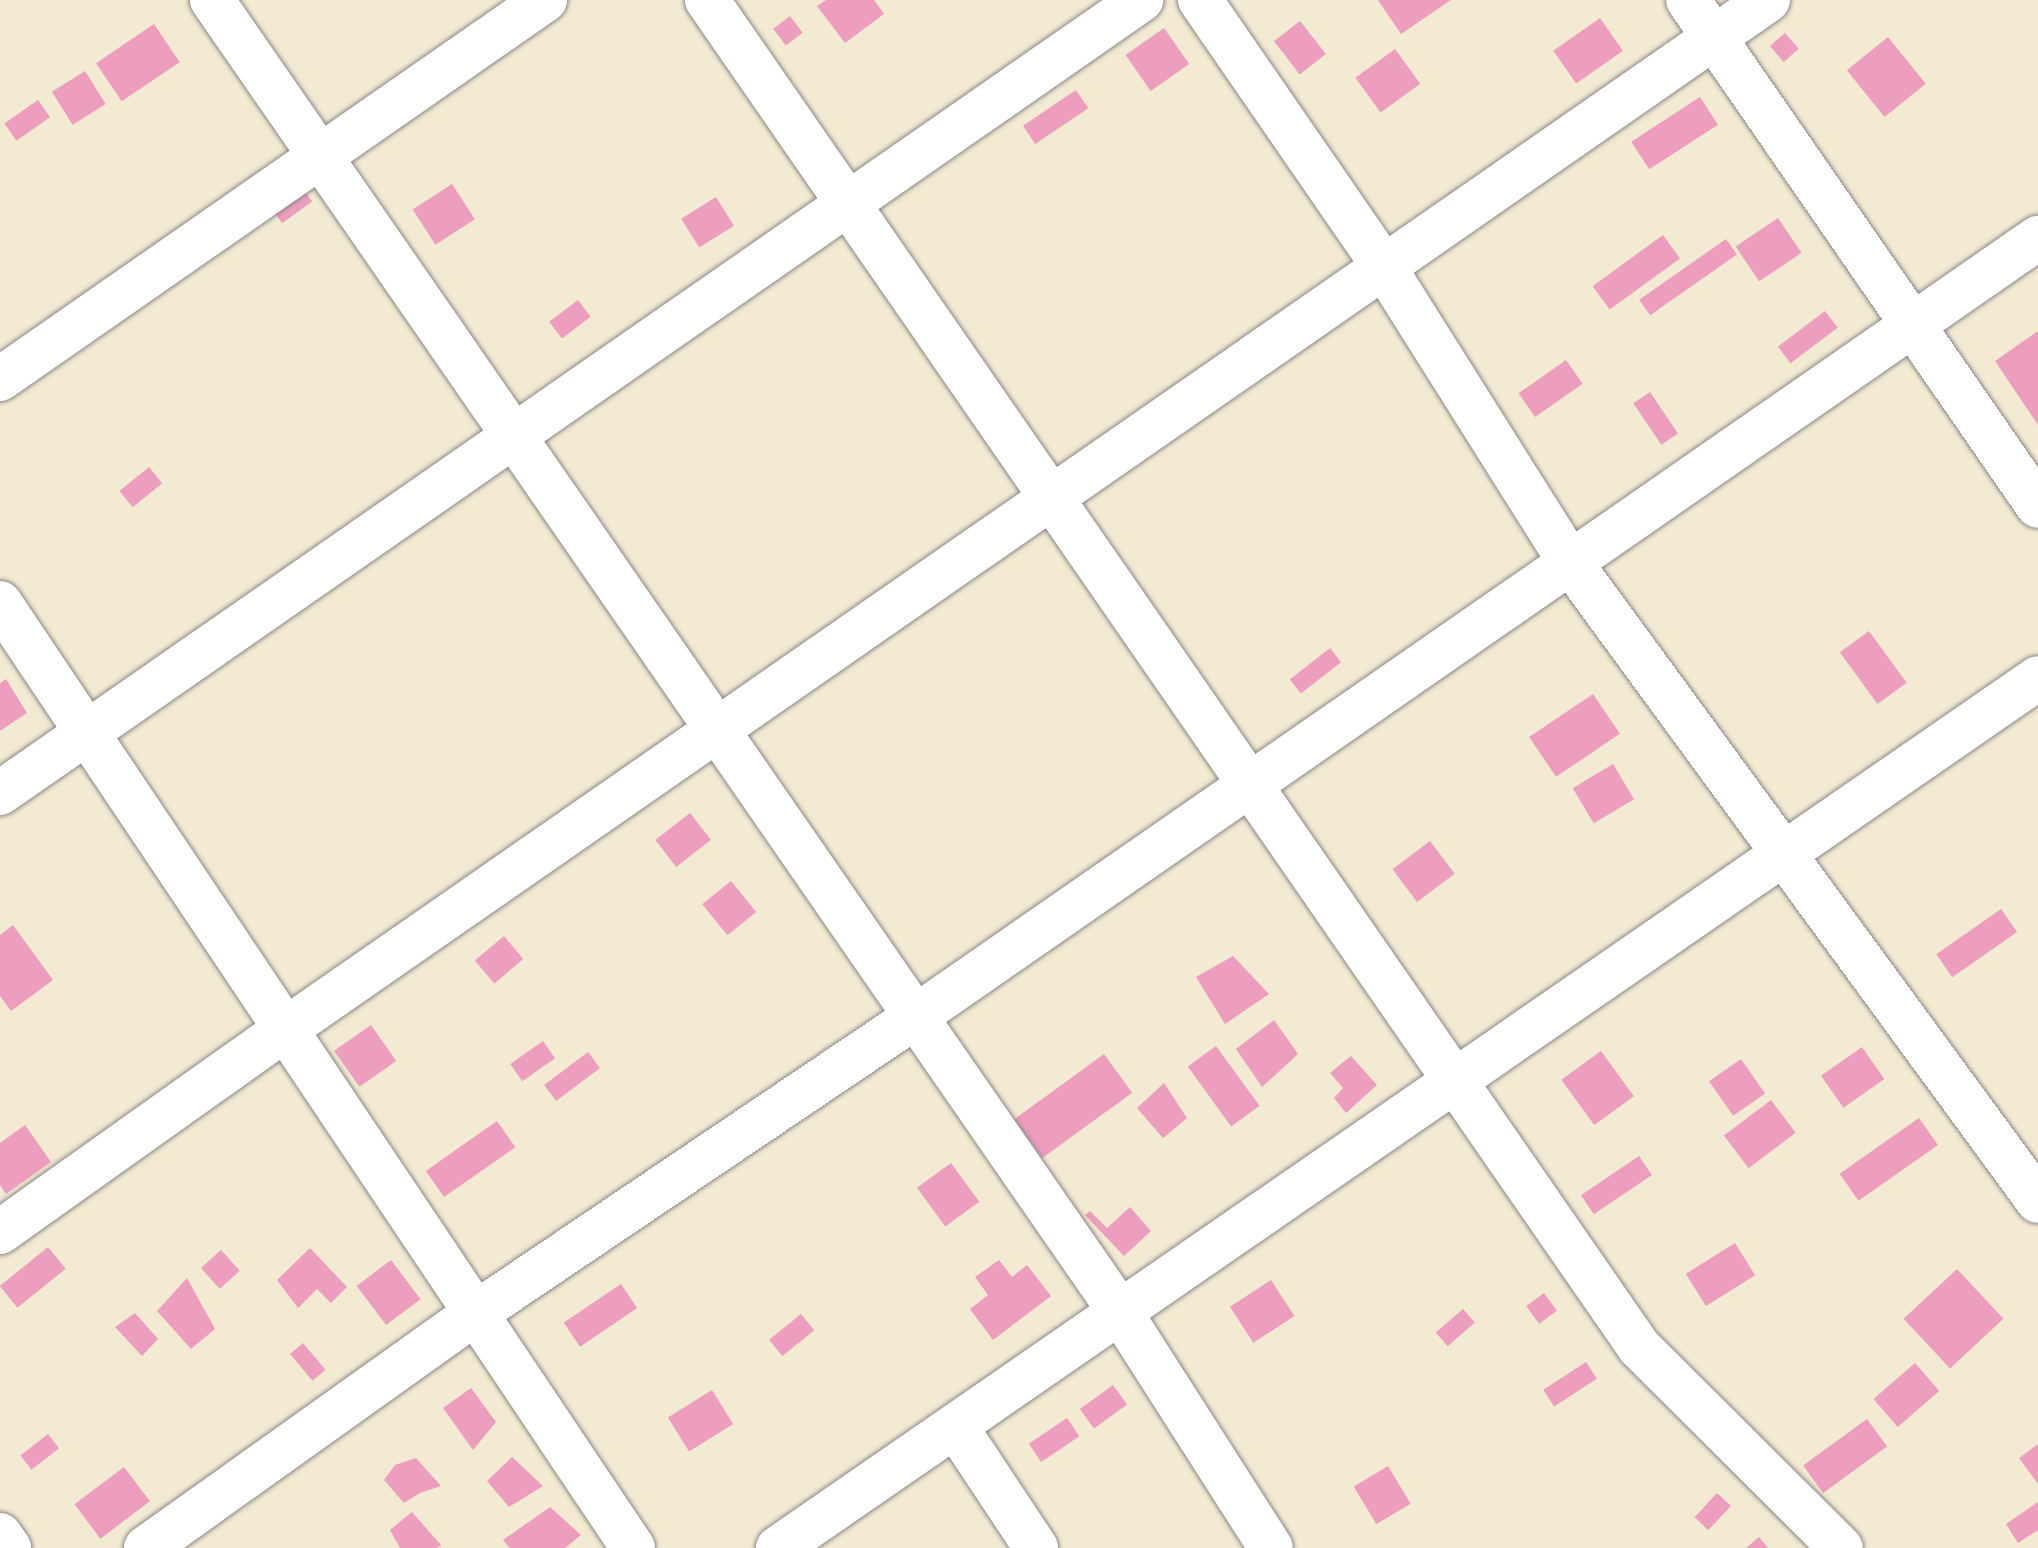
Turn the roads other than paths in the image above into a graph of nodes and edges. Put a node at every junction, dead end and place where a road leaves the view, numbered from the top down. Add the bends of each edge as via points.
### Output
1 (212, 0) edge
2 (545, 0) edge
3 (707, 0) edge
4 (1141, 0) edge
5 (1200, 0) edge
6 (1688, 0) edge
7 (1768, 0) edge
8 (1714, 37) junction
9 (320, 156) junction
10 (848, 203) junction
11 (2038, 238) edge
12 (1384, 267) junction
13 (1914, 326) junction
14 (0, 379) edge
15 (514, 436) junction
16 (1051, 498) junction
17 (2038, 506) edge
18 (1570, 562) junction
19 (0, 603) edge
20 (2038, 678) edge
21 (718, 730) junction
22 (87, 732) junction
23 (1250, 785) junction
24 (0, 793) edge
25 (1784, 856) junction
26 (915, 1017) junction
27 (286, 1029) junction
28 (1454, 1080) junction
29 (2038, 1201) edge
30 (0, 1232) edge
31 (1120, 1312) junction
32 (476, 1313) junction
33 (956, 1427) junction
34 (0, 1535) edge
35 (9, 1548) edge
36 (146, 1548) edge
37 (633, 1548) edge
38 (778, 1548) edge
39 (1036, 1548) edge
40 (1271, 1548) edge
41 (1841, 1548) edge

1 - 9 street
2 - 9 street
3 - 10 street
4 - 10 street
5 - 12 street
6 - 8 street
7 - 8 street
8 - 12 street
8 - 13 street
9 - 14 street
9 - 15 street
10 - 15 street
10 - 16 street
11 - 13 street
12 - 16 street
12 - 18 street
13 - 17 street
13 - 18 street
15 - 21 street
15 - 22 street
16 - 21 street
16 - 23 street
18 - 23 street
18 - 25 street
19 - 22 street
20 - 25 street
21 - 26 street
21 - 27 street
22 - 24 street
22 - 27 street
23 - 26 street
23 - 28 street
25 - 28 street
25 - 29 street
26 - 31 street
26 - 32 street
27 - 30 street
27 - 32 street
28 - 31 street
28 - 41 street via 1639,1347
31 - 33 street
31 - 40 street
32 - 36 street
32 - 37 street
33 - 38 street
33 - 39 street
34 - 35 street

